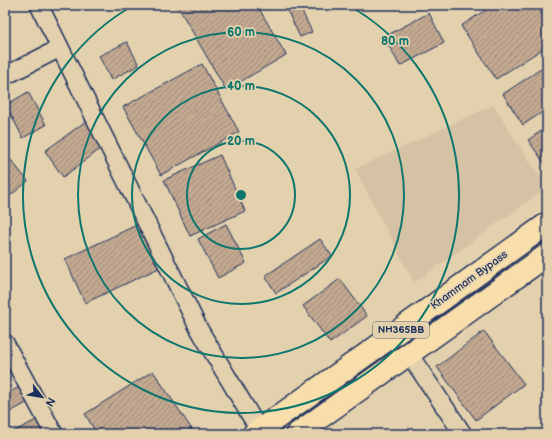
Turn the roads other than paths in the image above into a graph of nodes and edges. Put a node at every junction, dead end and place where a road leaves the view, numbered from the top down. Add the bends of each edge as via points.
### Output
1 (39, 5) edge
2 (60, 48) junction
3 (5, 76) edge
4 (547, 224) edge
5 (547, 255) edge
6 (5, 343) edge
7 (409, 354) junction
8 (256, 432) edge
9 (54, 434) edge
10 (297, 434) edge
11 (463, 434) edge

1 - 2 street
2 - 3 street
2 - 8 street via 199,329
4 - 8 highway, Khammam Bypass / NH365BB
5 - 7 highway, NH365BB
6 - 9 street
7 - 10 highway, NH365BB
7 - 11 street

